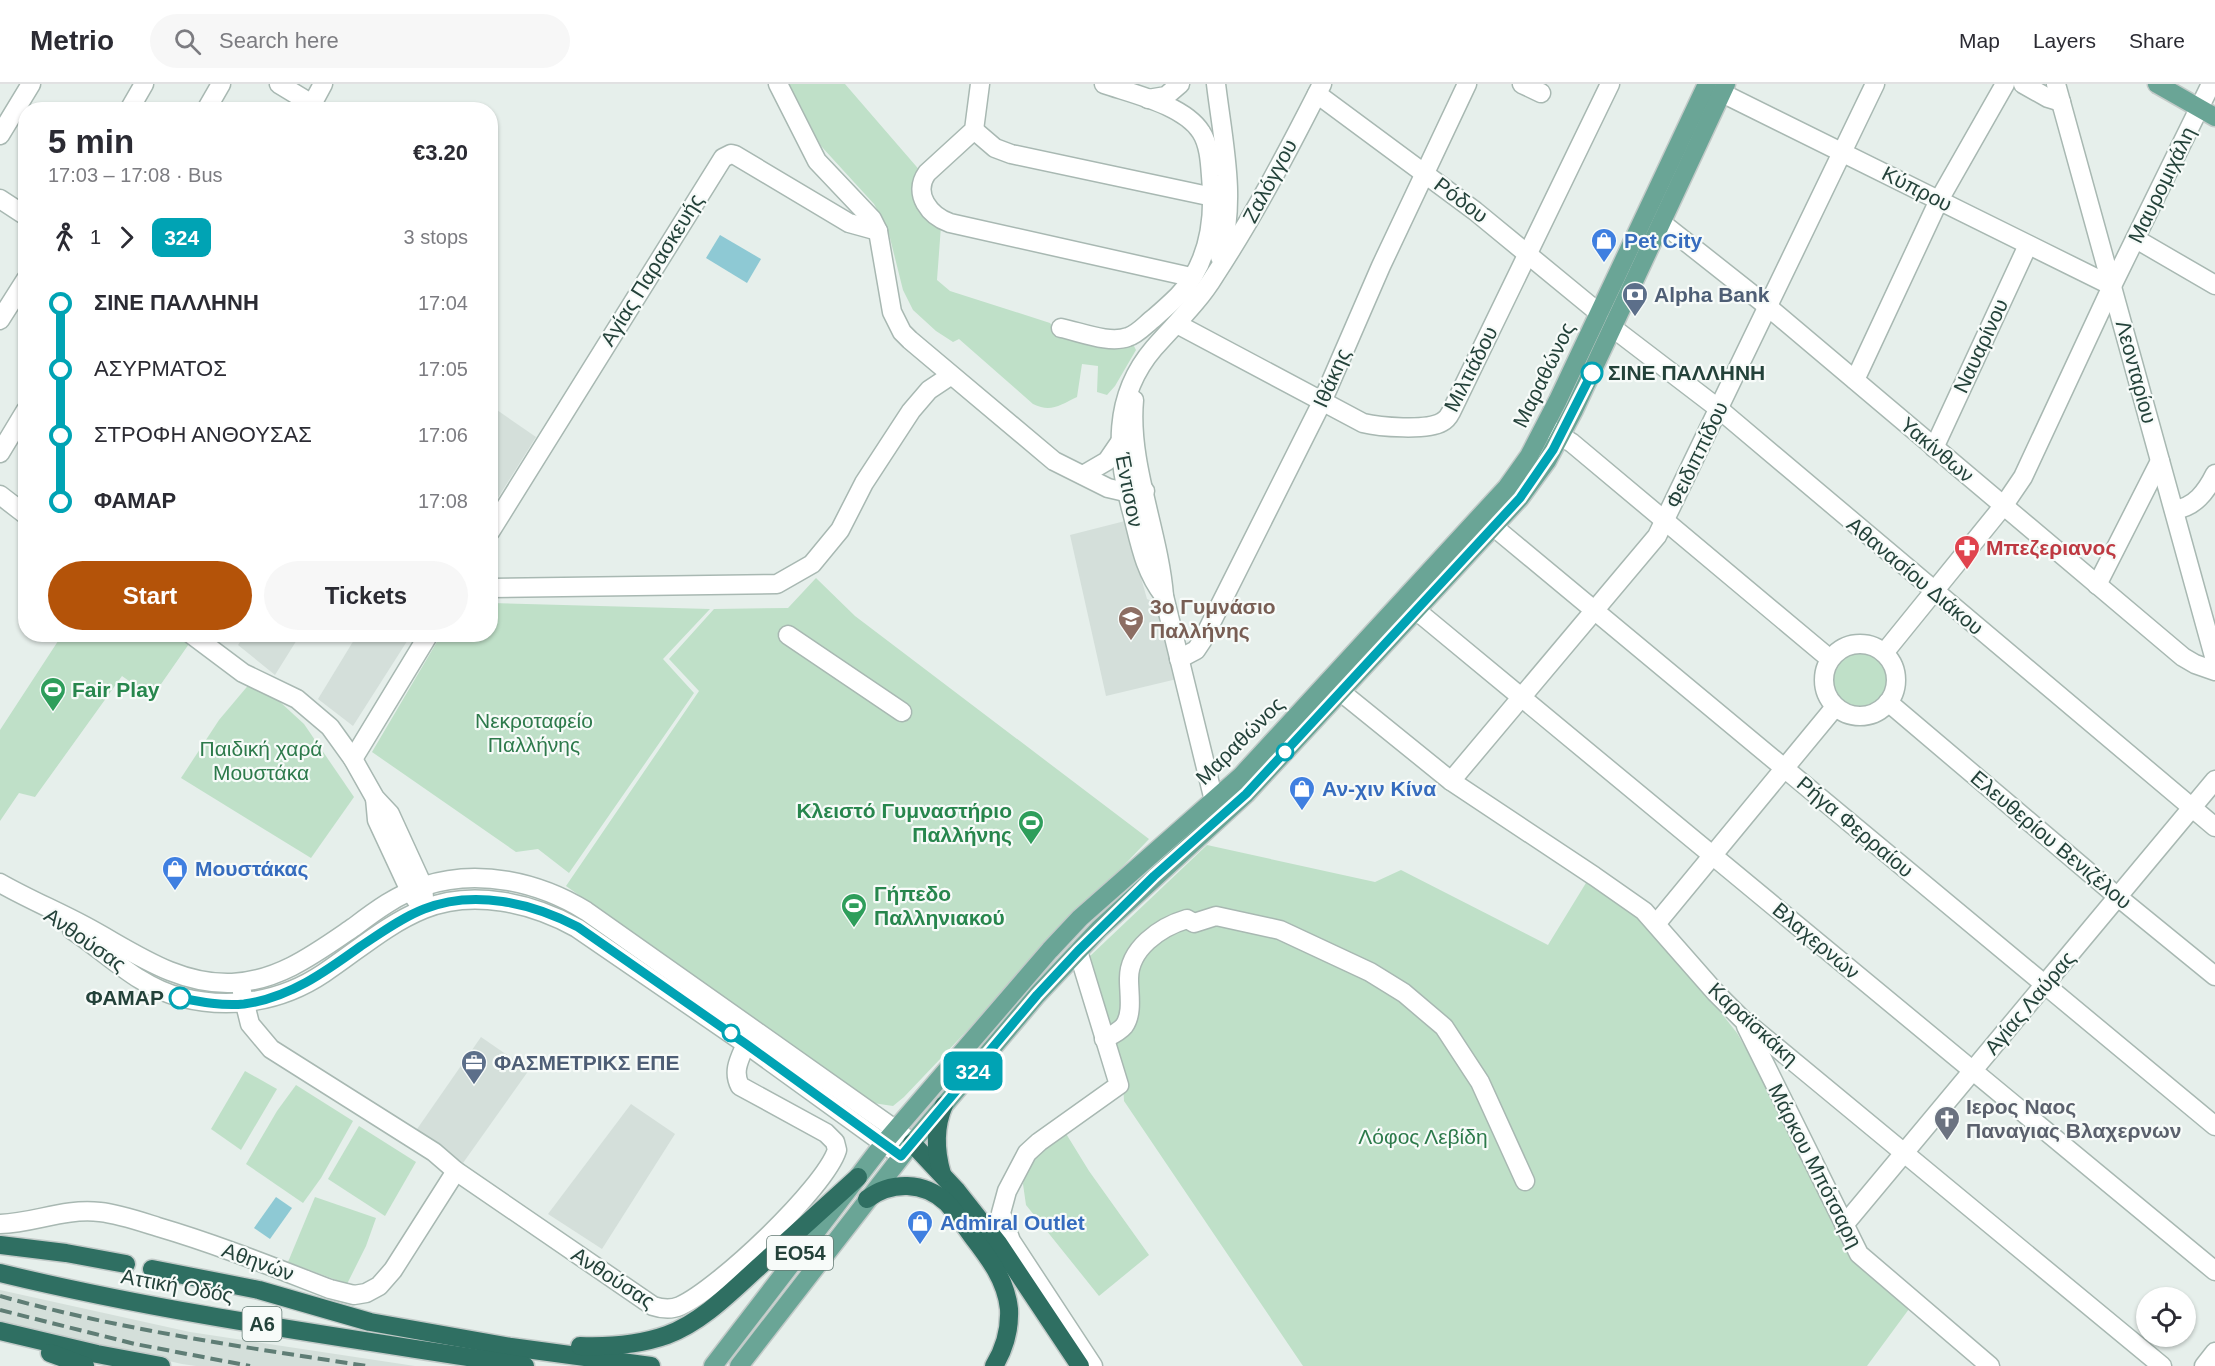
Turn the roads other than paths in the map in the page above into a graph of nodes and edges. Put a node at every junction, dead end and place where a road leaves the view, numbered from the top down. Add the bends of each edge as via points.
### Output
1 (31, 84) edge
2 (144, 84) edge
3 (221, 84) edge
4 (279, 84) edge
5 (324, 84) edge
6 (778, 84) edge
7 (980, 84) edge
8 (1104, 84) edge
9 (1180, 84) edge
10 (1196, 84) edge
11 (1216, 84) edge
12 (1467, 84) edge
13 (1522, 84) edge
14 (1610, 84) edge
15 (1875, 84) edge
16 (2005, 84) edge
17 (2023, 84) edge
18 (2157, 84) edge
19 (2211, 84) edge
20 (1718, 87) edge
21 (1320, 89) edge
22 (2059, 90) edge
23 (1541, 93) dead end
24 (1148, 99) junction
25 (20, 102) edge
26 (134, 102) edge
27 (211, 102) edge
28 (303, 102) edge
29 (313, 102) edge
30 (18, 105) edge
31 (1170, 108) junction
32 (2207, 112) edge
33 (974, 130) junction
34 (0, 135) edge
35 (1842, 151) junction
36 (1424, 173) junction
37 (1213, 197) junction
38 (0, 199) edge
39 (1939, 200) junction
40 (18, 211) edge
41 (1662, 223) junction
42 (878, 231) junction
43 (2136, 238) junction
44 (2028, 245) junction
45 (1528, 254) junction
46 (1215, 276) junction
47 (1191, 277) junction
48 (2215, 285) edge
49 (2112, 286) junction
50 (18, 292) edge
51 (1767, 306) junction
52 (2110, 306) junction
53 (1599, 313) junction
54 (0, 320) edge
55 (1177, 324) junction
56 (1061, 327) dead end
57 (1613, 328) junction
58 (1149, 355) junction
59 (950, 376) junction
60 (1855, 380) junction
61 (1322, 402) junction
62 (1719, 409) junction
63 (18, 423) edge
64 (1545, 426) junction
65 (1561, 436) junction
66 (1120, 442) junction
67 (1934, 448) junction
68 (0, 453) edge
69 (2160, 460) junction
70 (1083, 474) junction
71 (2215, 474) edge
72 (1125, 486) junction
73 (1144, 486) junction
74 (0, 495) edge
75 (2004, 505) junction
76 (18, 509) edge
77 (2174, 510) junction
78 (498, 519) edge
79 (1665, 521) junction
80 (1494, 527) junction
81 (2097, 585) junction
82 (498, 588) edge
83 (1934, 592) junction
84 (1164, 596) junction
85 (1417, 610) junction
86 (1594, 610) junction
87 (788, 634) dead end
88 (2210, 639) junction
89 (202, 642) edge
90 (424, 642) edge
91 (2176, 651) junction
92 (1884, 653) junction
93 (1179, 659) junction
94 (1830, 659) junction
95 (2215, 660) edge
96 (2215, 671) edge
97 (1341, 692) junction
98 (1521, 697) junction
99 (1888, 702) junction
100 (1835, 707) junction
101 (902, 712) dead end
102 (353, 759) junction
103 (1785, 769) junction
104 (2215, 780) edge
105 (1451, 782) junction
106 (2192, 807) junction
107 (1216, 809) junction
108 (2215, 827) edge
109 (1713, 855) junction
110 (0, 883) edge
111 (416, 889) junction
112 (2118, 897) junction
113 (30, 900) junction
114 (424, 909) junction
115 (1656, 924) junction
116 (1078, 951) junction
117 (2215, 976) edge
118 (240, 982) junction
119 (2044, 985) junction
120 (244, 1004) junction
121 (1742, 1019) junction
122 (1104, 1039) junction
123 (746, 1044) junction
124 (1973, 1071) junction
125 (944, 1105) junction
126 (2215, 1126) edge
127 (890, 1137) junction
128 (906, 1150) junction
129 (1904, 1153) junction
130 (456, 1171) junction
131 (943, 1176) junction
132 (858, 1177) junction
133 (1525, 1181) dead end
134 (867, 1199) junction
135 (0, 1224) edge
136 (1844, 1225) junction
137 (0, 1245) edge
138 (126, 1264) dead end
139 (152, 1269) dead end
140 (2215, 1271) edge
141 (0, 1274) edge
142 (0, 1332) edge
143 (441, 1333) junction
144 (2215, 1352) edge
145 (714, 1364) edge
146 (85, 1366) edge
147 (161, 1366) edge
148 (525, 1366) edge
149 (651, 1366) edge
150 (739, 1366) edge
151 (994, 1366) edge
152 (1080, 1366) edge
153 (1093, 1366) edge
154 (1990, 1366) edge
155 (2162, 1366) edge
156 (2204, 1366) edge

1 - 25 street
2 - 26 street
3 - 27 street
4 - 28 street
5 - 29 street
6 - 42 street via 817,161 872,219
7 - 33 street
8 - 24 street
9 - 24 street via 1166,96
10 - 31 street
11 - 46 street via 1229,208
12 - 36 street, Ιθάκης
13 - 23 street
14 - 45 street, Μιλτιάδου
15 - 35 street, Φειδιππίδου
16 - 39 street
17 - 22 street via 2048,98
18 - 32 main road
19 - 32 street, Μαυρομιχάλη
20 - 35 street, Κύπρου
20 - 41 main road, Μαραθώνος / ΕΟ54
20 - 53 main road, Μαραθώνος / ΕΟ54
21 - 36 street, Ρόδου
21 - 46 street, Ζαλόγγου
22 - 49 street
24 - 31 street
30 - 34 street
31 - 37 street via 1202,132
32 - 43 street, Μαυρομιχάλη
33 - 37 street via 995,148 1011,154
33 - 47 street via 923,181 922,199 939,218
35 - 39 street, Κύπρου
35 - 51 street, Φειδιππίδου
36 - 45 street, Ρόδου
36 - 61 street, Ιθάκης
37 - 47 street via 1210,232
38 - 40 street
39 - 44 street, Κύπρου
39 - 60 street
41 - 51 street, Υακίνθων
41 - 57 main road, Μαραθώνος / ΕΟ54
42 - 59 street via 896,321 910,340
42 - 78 street, Αγίας Παρασκευής via 841,219 735,155 723,158
43 - 48 street
43 - 49 street, Μαυρομιχάλη
44 - 49 street, Κύπρου
44 - 67 street, Ναυαρίνου
45 - 53 street, Ρόδου
45 - 61 street, Μιλτιάδου via 1445,420 1430,426 1379,426 1354,419
46 - 55 street, Έντισον
47 - 56 street via 1178,296 1128,338
49 - 52 street, Μαυρομιχάλη
50 - 54 street
51 - 60 street, Υακίνθων
51 - 62 street, Φειδιππίδου
52 - 69 street, Λεονταρίου
52 - 75 street, Μαυρομιχάλη via 2023,477
53 - 64 main road, Μαραθώνος / ΕΟ54
55 - 58 street, Έντισον
55 - 61 street, Μιλτιάδου
57 - 62 street, Αθανασίου Διάκου
57 - 65 main road, Μαραθώνος / ΕΟ54
58 - 66 street, Έντισον via 1124,403
58 - 73 street, Έντισον via 1133,409 1134,438
59 - 70 street via 1048,456
59 - 82 street via 929,390 911,411 864,483 840,530 812,564 777,584
60 - 67 street, Υακίνθων
61 - 93 street, Ιθάκης via 1202,641 1196,650
62 - 79 street, Φειδιππίδου
62 - 83 street, Αθανασίου Διάκου
63 - 68 street
64 - 65 street
64 - 107 main road, Μαραθώνος / ΕΟ54 via 1507,487
65 - 79 street
65 - 80 main road, Μαραθώνος / ΕΟ54 via 1534,479
66 - 70 street via 1107,461
66 - 72 street, Έντισον
67 - 75 street, Υακίνθων
69 - 77 street, Λεονταρίου
69 - 81 street
70 - 72 street via 1096,474
71 - 77 street via 2194,503
72 - 73 street
72 - 84 street, Έντισον via 1147,569
73 - 84 street, Έντισον
74 - 76 street
75 - 81 street, Υακίνθων
75 - 83 street, Μαυρομιχάλη
77 - 88 street, Λεονταρίου
79 - 86 street, Φειδιππίδου via 1657,536
79 - 94 street
80 - 85 main road, Μαραθώνος / ΕΟ54
80 - 86 street, Ρήγα Φερραίου
81 - 91 street, Υακίνθων
83 - 92 street, Μαυρομιχάλη
83 - 106 street, Αθανασίου Διάκου
84 - 93 street, Έντισον
85 - 97 main road, Μαραθώνος / ΕΟ54
85 - 98 street, Βλαχερνών
86 - 98 street, Φειδιππίδου
86 - 103 street, Ρήγα Φερραίου
87 - 101 street
88 - 91 street via 2193,653
88 - 95 street, Λεονταρίου
89 - 102 street via 243,673 308,707 330,727
90 - 102 street
91 - 96 street, Υακίνθων via 2192,663
92 - 94 street via 1860,643 1843,647
92 - 99 street via 1893,665 1896,680
93 - 107 street, Έντισον
94 - 100 street via 1823,679 1828,699
97 - 105 street, Καραϊσκάκη
97 - 107 main road, Μαραθώνος / ΕΟ54 via 1246,794
98 - 105 street, Φειδιππίδου
98 - 109 street, Βλαχερνών
99 - 100 street via 1875,713 1858,717
99 - 112 street, Ελευθερίου Βενιζέλου
100 - 103 street
102 - 111 street via 375,798 377,820
103 - 109 street
103 - 119 street, Ρήγα Φερραίου
104 - 106 street, Αγίας Λαύρας
105 - 115 street, Καραϊσκάκη via 1615,890
106 - 108 street, Αθανασίου Διάκου
106 - 112 street, Αγίας Λαύρας
107 - 116 main road, Μαραθώνος / ΕΟ54
107 - 127 main road, Μαραθώνος / ΕΟ54 via 1080,918
109 - 115 street
109 - 124 street, Βλαχερνών
110 - 113 street, Ανθούσας
111 - 114 street
111 - 118 street, Ανθούσας via 296,965 274,975
111 - 127 street, Ανθούσας via 450,880 489,879 528,885 563,897
112 - 117 street, Ελευθερίου Βενιζέλου
112 - 119 street, Αγίας Λαύρας
113 - 118 street, Ανθούσας via 172,972 206,982
113 - 120 street, Ανθούσας via 145,982 178,997 210,1004
114 - 120 street, Ανθούσας via 388,928 321,975 278,996
114 - 123 street, Ανθούσας via 456,901 489,900 559,917
115 - 121 street, Καραϊσκάκη
116 - 122 street
116 - 125 main road, Μαραθώνος / ΕΟ54
118 - 120 street, Ανθούσας
119 - 124 street, Αγίας Λαύρας
119 - 126 street, Ρήγα Φερραίου
120 - 130 street, Ανθούσας via 250,1024 271,1049 434,1152
121 - 129 street, Καραϊσκάκη
121 - 136 street, Μάρκου Μπότσαρη
122 - 133 street via 1127,1021 1131,967 1157,931 1187,920 1194,923 1216,916 1280,930 1370,972 1404,993 1444,1027 1480,1083
122 - 153 street via 1119,1085 1027,1153 1007,1191 1001,1213 1011,1241
123 - 127 street, Ανθούσας
123 - 130 street, Ανθούσας via 736,1068 740,1086 826,1133 835,1142 835,1159 776,1228 712,1286 678,1307 653,1306
124 - 129 street, Αγίας Λαύρας
124 - 140 street, Βλαχερνών
125 - 128 main road, Μαραθώνος / ΕΟ54
125 - 131 highway via 936,1140
127 - 128 street, Ανθούσας
127 - 132 main road, Μαραθώνος / ΕΟ54
128 - 131 highway
128 - 134 main road, Μαραθώνος / ΕΟ54
129 - 136 street, Αγίας Λαύρας
129 - 155 street, Καραϊσκάκη
130 - 135 street, Αθηνών via 393,1270 379,1286 354,1295 175,1232 101,1212 50,1214
131 - 152 highway via 1006,1253
132 - 143 highway via 735,1288 668,1335 607,1347
132 - 145 main road, Μαραθώνος / ΕΟ54
134 - 150 main road, Μαραθώνος / ΕΟ54
134 - 151 highway via 893,1186 908,1185 932,1192 946,1203 988,1256 1002,1282 1009,1308 1005,1343
136 - 154 street, Μάρκου Μπότσαρη via 1859,1254
137 - 138 highway
139 - 143 highway via 259,1290 352,1318
141 - 148 highway, Αττική Οδός / Α6 via 204,1314
142 - 146 highway
142 - 147 highway
143 - 149 highway
144 - 156 street

